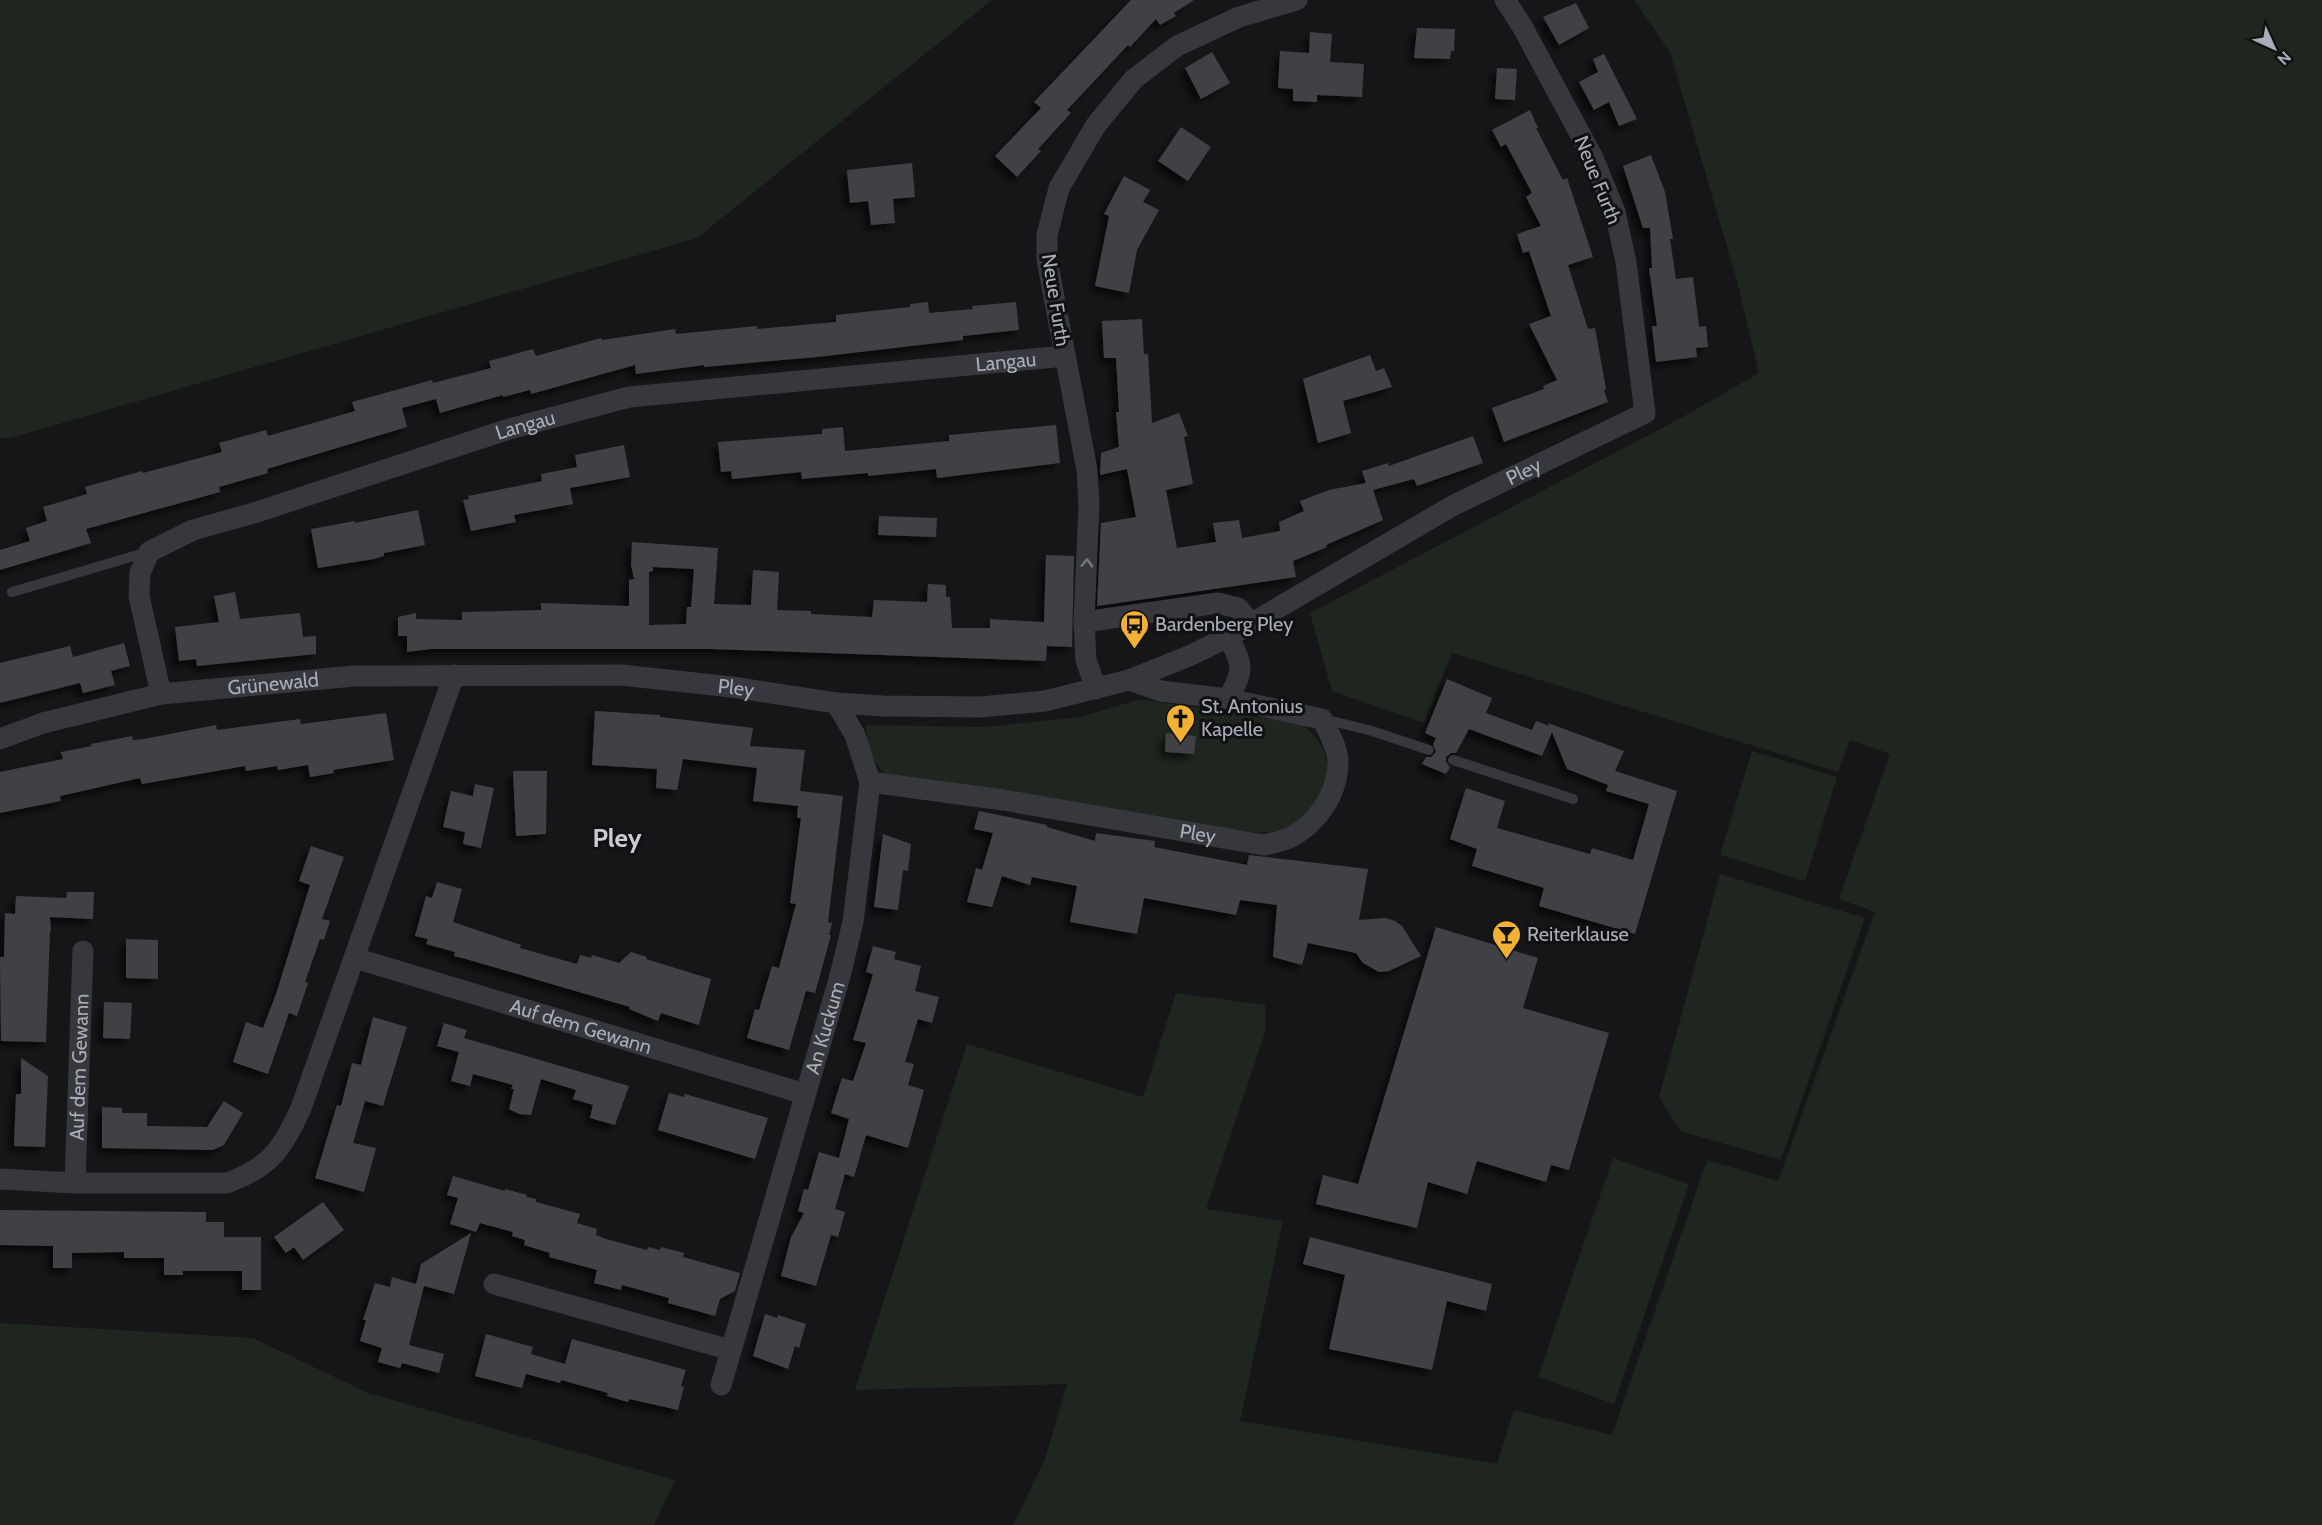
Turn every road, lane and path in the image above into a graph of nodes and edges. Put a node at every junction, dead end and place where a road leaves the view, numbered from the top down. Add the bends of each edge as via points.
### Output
1 (1297, 0) edge
2 (1505, 0) edge
3 (1065, 356) junction
4 (1645, 413) joint
5 (148, 552) junction
6 (12, 592) dead end
7 (1084, 622) junction
8 (1251, 623) junction
9 (1228, 636) junction
10 (555, 674) joint
11 (454, 675) junction
12 (1129, 680) junction
13 (1096, 689) junction
14 (162, 694) junction
15 (1228, 699) junction
16 (836, 703) junction
17 (1322, 719) junction
18 (0, 739) edge
19 (1429, 750) dead end
20 (1453, 760) dead end
21 (870, 782) junction
22 (1573, 800) dead end
23 (83, 951) dead end
24 (355, 958) junction
25 (806, 1094) junction
26 (0, 1179) edge
27 (75, 1183) junction
28 (494, 1284) dead end
29 (731, 1350) junction
30 (721, 1385) dead end

1 - 3 street, Neue Furth via 1239,17 1178,46 1134,79 1096,125 1059,188 1047,235 1047,260
2 - 4 street, Neue Furth via 1593,158 1615,212 1626,262
3 - 5 street, Langau via 629,397 509,429 193,530
7 -> 3 street, Neue Furth via 1087,470
4 - 8 street, Pley via 1454,505
5 - 6 lane
5 - 14 street via 140,573 139,597
7 - 8 street via 1218,603 1238,608
7 - 13 street, Neue Furth via 1086,660
8 - 9 street, Pley
9 - 12 street, Pley
9 - 15 street via 1238,655 1241,676
10 - 11 street, Grünewald
10 - 16 street, Pley via 621,675
11 - 14 street, Grünewald via 354,676
11 - 24 street
12 - 13 street, Pley
12 - 15 street via 1161,691
13 - 16 street, Pley via 1045,701 980,707
14 - 18 street, Grünewald via 43,723
15 - 17 street
16 - 21 street, An Kuckum via 855,735
17 - 19 lane via 1369,729
17 - 21 street, Pley via 1338,760 1334,790 1315,820 1290,838 1264,845 1003,800
20 - 22 lane
21 - 25 street, An Kuckum via 853,922
23 - 27 street, Auf dem Gewann
24 - 25 street, Auf dem Gewann
24 - 27 street via 301,1108 286,1142 267,1161 247,1176 227,1183
25 - 29 street, An Kuckum
26 - 27 street
28 - 29 street
29 - 30 street, An Kuckum

